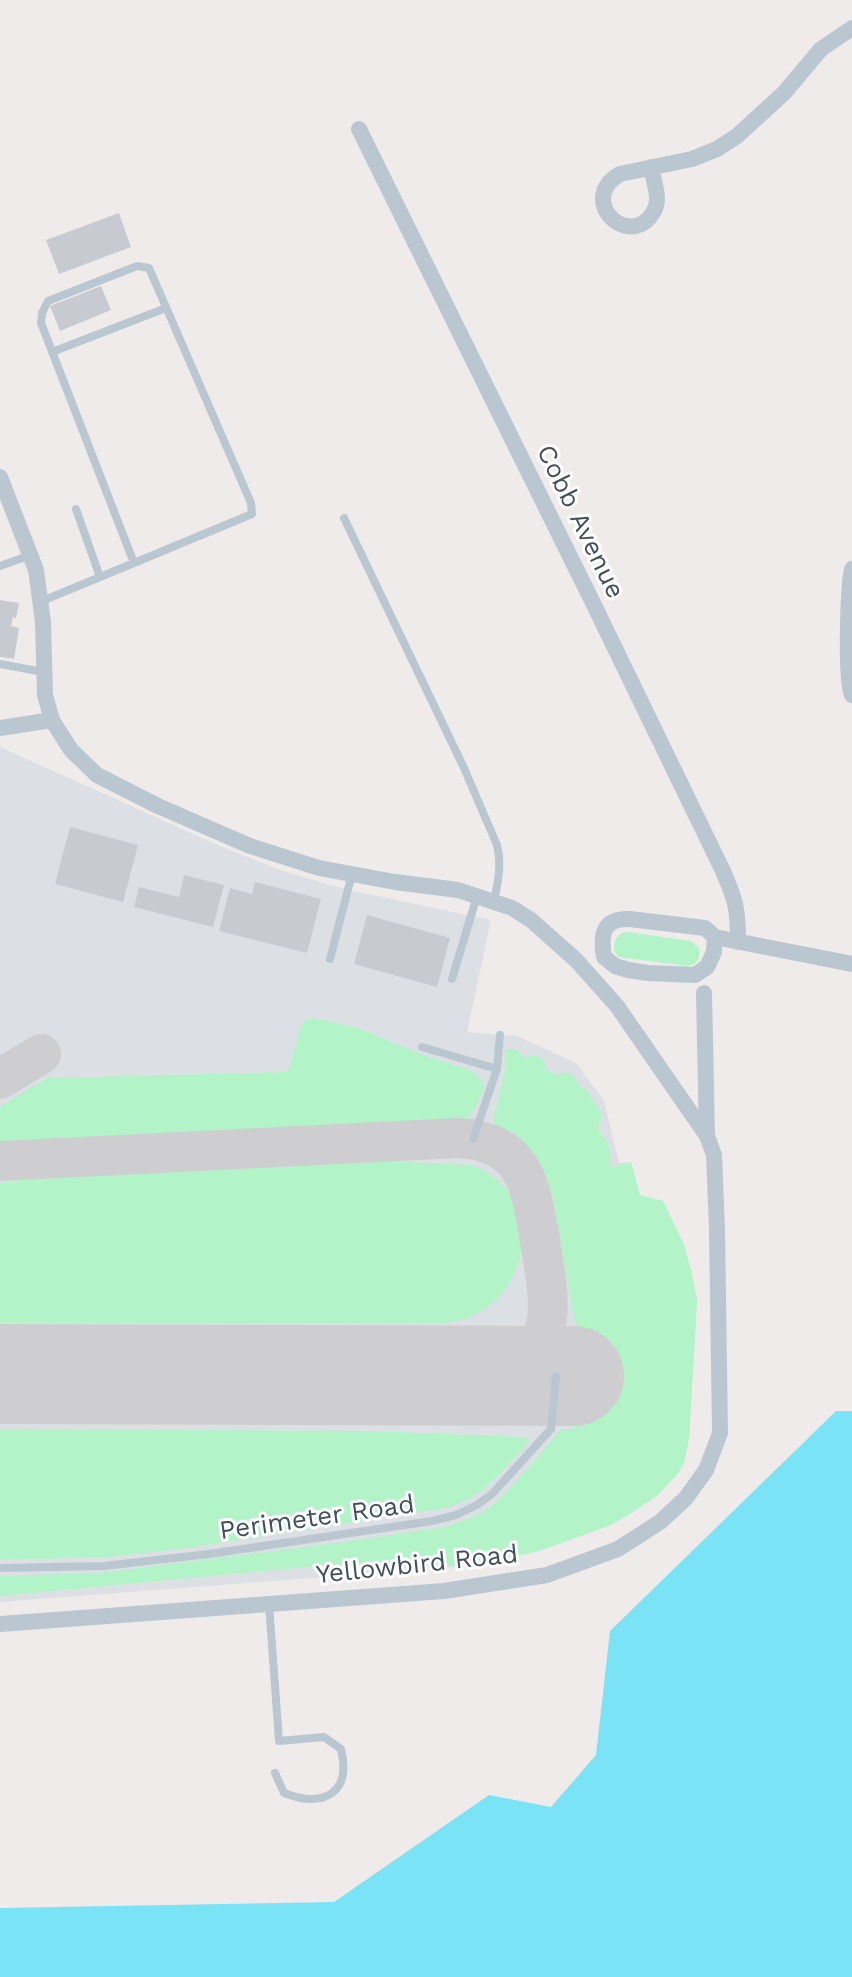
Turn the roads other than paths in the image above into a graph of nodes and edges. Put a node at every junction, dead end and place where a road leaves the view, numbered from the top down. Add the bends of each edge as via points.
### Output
1 (852, 28) edge
2 (359, 129) dead end
3 (651, 167) dead end
4 (166, 308) junction
5 (52, 352) junction
6 (0, 477) edge
7 (6, 507) edge
8 (76, 509) dead end
9 (344, 518) dead end
10 (31, 555) junction
11 (134, 563) junction
12 (0, 566) edge
13 (852, 569) edge
14 (100, 577) junction
15 (42, 601) junction
16 (850, 649) edge
17 (0, 664) edge
18 (43, 672) junction
19 (852, 695) edge
20 (52, 720) junction
21 (0, 728) edge
22 (352, 874) junction
23 (477, 896) junction
24 (494, 901) junction
25 (715, 937) junction
26 (738, 942) junction
27 (604, 957) junction
28 (330, 959) dead end
29 (579, 964) junction
30 (852, 964) edge
31 (452, 979) dead end
32 (704, 993) dead end
33 (500, 1035) dead end
34 (422, 1047) dead end
35 (497, 1069) junction
36 (707, 1136) junction
37 (473, 1139) dead end
38 (556, 1376) dead end
39 (0, 1568) edge
40 (269, 1604) junction
41 (0, 1624) edge
42 (275, 1773) dead end

1 - 3 street via 821,49 737,136 692,159
2 - 26 street, Cobb Avenue via 723,871 738,911
4 - 5 lane
4 - 5 lane via 144,266 77,289 44,306 41,323
4 - 11 lane via 252,514
5 - 11 lane
6 - 7 street
7 - 10 street
8 - 14 lane
9 - 24 lane via 497,845 500,871
10 - 12 lane
10 - 15 street
11 - 14 lane
13 - 16 street
14 - 15 lane
15 - 18 street
16 - 19 street
17 - 18 lane
18 - 20 street
20 - 21 street
20 - 22 street, Yellowbird Road via 71,750 97,775 128,792 250,846
22 - 23 street, Yellowbird Road
22 - 28 lane
23 - 24 street, Yellowbird Road
23 - 31 lane
24 - 29 street, Yellowbird Road via 531,920
25 - 26 street
25 - 27 street via 707,967 695,975 628,970
25 - 27 street via 705,928 620,919 603,932
26 - 30 street
27 - 29 street
29 - 36 street, Yellowbird Road via 617,1006
32 - 36 street, Yellowbird Road
33 - 35 lane
34 - 35 lane
35 - 37 lane
36 - 40 street, Yellowbird Road via 714,1155 720,1433 706,1470 686,1498 618,1549 547,1575 444,1591
38 - 39 lane, Perimeter Road via 551,1429 492,1494 456,1515 209,1554 104,1566
40 - 41 street, Yellowbird Road
40 - 42 lane via 279,1741 324,1737 341,1749 344,1763 334,1792 316,1800 284,1793

